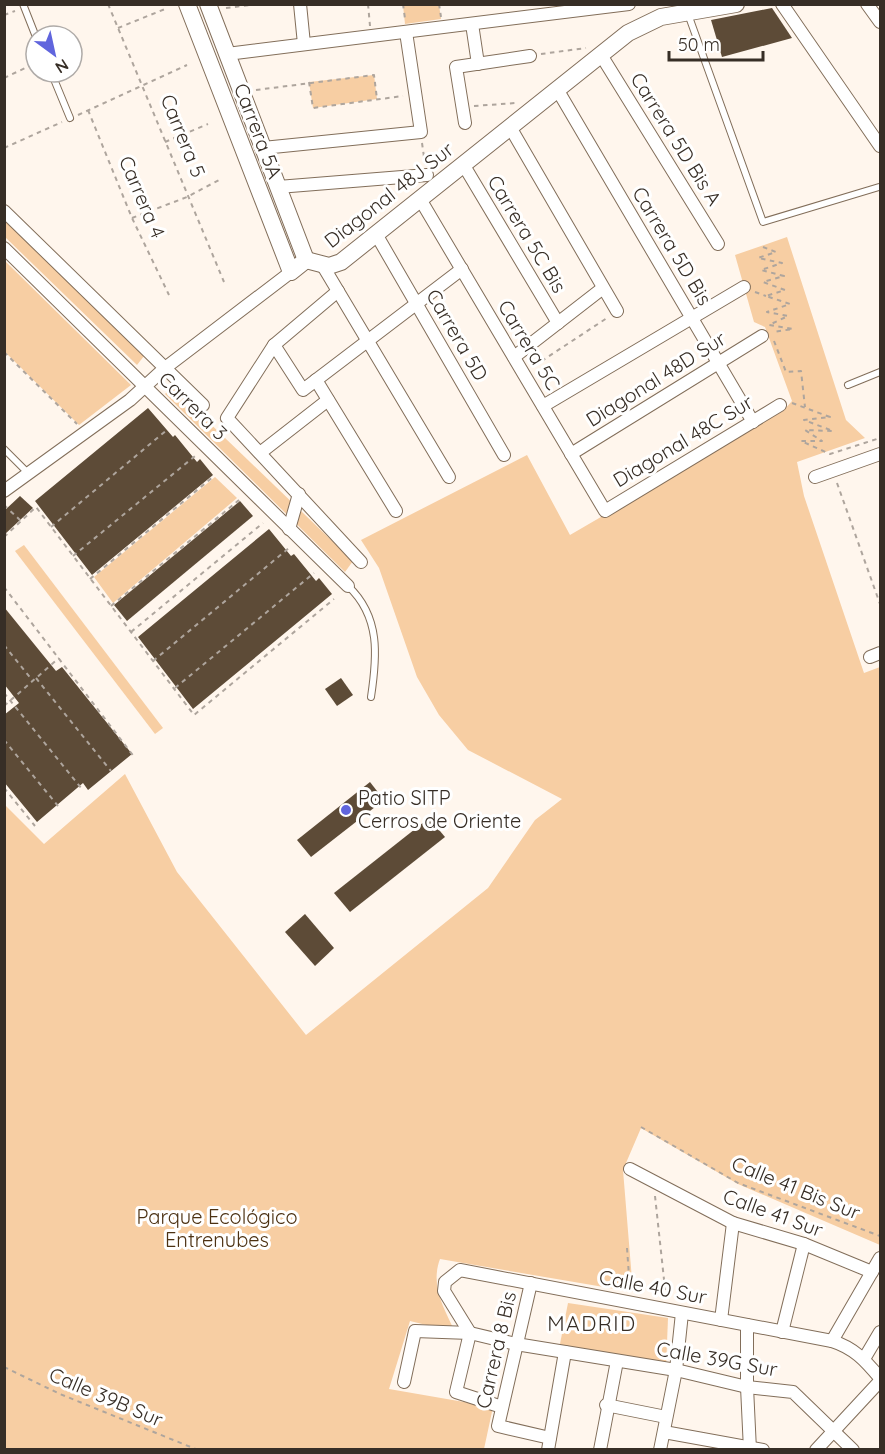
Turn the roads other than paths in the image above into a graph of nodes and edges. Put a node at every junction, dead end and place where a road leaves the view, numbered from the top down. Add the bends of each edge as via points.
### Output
1 (22, 4) edge
2 (187, 4) edge
3 (300, 4) edge
4 (630, 4) edge
5 (736, 4) edge
6 (782, 4) edge
7 (867, 4) edge
8 (209, 7) edge
9 (543, 10) edge
10 (687, 11) junction
11 (880, 22) edge
12 (30, 24) edge
13 (472, 24) junction
14 (406, 32) junction
15 (304, 44) junction
16 (607, 49) junction
17 (226, 54) junction
18 (530, 56) road end
19 (478, 64) junction
20 (56, 84) edge
21 (557, 90) junction
22 (70, 118) road end
23 (465, 123) dead end
24 (510, 127) junction
25 (880, 146) edge
26 (263, 148) junction
27 (464, 164) junction
28 (427, 175) road end
29 (278, 187) junction
30 (879, 187) dead end
31 (420, 199) junction
32 (4, 211) edge
33 (376, 234) junction
34 (718, 244) dead end
35 (4, 248) edge
36 (306, 260) junction
37 (323, 266) junction
38 (462, 269) junction
39 (291, 272) junction
40 (744, 287) dead end
41 (603, 288) junction
42 (338, 291) junction
43 (417, 304) junction
44 (617, 311) road end
45 (692, 318) junction
46 (558, 323) junction
47 (762, 336) dead end
48 (368, 340) junction
49 (274, 345) junction
50 (514, 357) junction
51 (718, 363) junction
52 (165, 368) junction
53 (880, 372) edge
54 (316, 380) junction
55 (848, 385) dead end
56 (147, 387) junction
57 (328, 400) junction
58 (203, 405) dead end
59 (780, 405) road end
60 (543, 406) junction
61 (753, 422) junction
62 (4, 449) edge
63 (260, 453) junction
64 (572, 454) junction
65 (880, 454) edge
66 (504, 455) dead end
67 (29, 473) junction
68 (449, 477) dead end
69 (815, 477) dead end
70 (4, 491) edge
71 (298, 495) junction
72 (396, 511) dead end
73 (605, 511) joint
74 (289, 529) junction
75 (361, 562) dead end
76 (351, 588) joint
77 (371, 697) dead end
78 (630, 1169) dead end
79 (733, 1223) junction
80 (804, 1244) junction
81 (880, 1258) edge
82 (872, 1272) junction
83 (531, 1283) junction
84 (682, 1313) junction
85 (721, 1320) junction
86 (747, 1325) junction
87 (782, 1332) junction
88 (880, 1332) edge
89 (470, 1333) junction
90 (832, 1341) junction
91 (516, 1344) junction
92 (565, 1352) junction
93 (864, 1359) junction
94 (616, 1361) junction
95 (676, 1370) junction
96 (880, 1379) edge
97 (404, 1382) dead end
98 (747, 1387) junction
99 (606, 1405) junction
100 (502, 1407) junction
101 (666, 1417) junction
102 (834, 1430) junction
103 (664, 1432) junction
104 (549, 1444) edge
105 (750, 1448) edge
106 (600, 1449) edge
107 (660, 1449) edge
108 (764, 1449) edge
109 (816, 1449) edge
110 (853, 1449) edge

1 - 12 lane
2 - 39 street, Carrera 5A
3 - 15 street
4 - 9 street
5 - 10 street, Diagonal 48J Sur
6 - 25 street
7 - 11 street
8 - 17 street, Carrera 5A
9 - 13 street
10 - 16 street, Diagonal 48J Sur via 644,24
10 - 30 lane via 764,222
13 - 14 street
13 - 19 street
14 - 15 street
14 - 26 street via 421,132
15 - 17 street
16 - 21 street, Diagonal 48J Sur
16 - 34 street, Carrera 5D Bis A
17 - 26 street, Carrera 5A
18 - 19 street
19 - 23 street via 456,67
20 - 22 lane
21 - 24 street, Diagonal 48J Sur
21 - 45 street, Carrera 5D Bis
24 - 27 street, Diagonal 48J Sur
24 - 41 street
26 - 29 street, Carrera 5A
27 - 31 street, Diagonal 48J Sur
27 - 46 street, Carrera 5C Bis
28 - 29 street
29 - 36 street, Carrera 5A
31 - 33 street, Diagonal 48J Sur
31 - 38 street, Carrera 5C
32 - 52 street, Carrera 3
33 - 37 street, Diagonal 48J Sur via 341,262
33 - 43 street, Carrera 5D
35 - 56 street, Carrera 3
36 - 37 street, Diagonal 48J Sur
36 - 39 street, Diagonal 48J Sur
37 - 42 street
38 - 43 street
38 - 50 street, Carrera 5C
39 - 52 street, Diagonal 48J Sur
40 - 45 street
41 - 44 street
41 - 46 street
42 - 48 street
42 - 49 street
43 - 48 street
43 - 66 street, Carrera 5D
45 - 51 street, Carrera 5D Bis
45 - 60 street
46 - 50 street
47 - 51 street, Diagonal 48D Sur
48 - 54 street
48 - 68 street
49 - 54 street via 303,390
49 - 63 street, Carrera 3 via 227,418
50 - 60 street, Carrera 5C
51 - 61 street, Carrera 5D Bis
51 - 64 street, Diagonal 48D Sur
52 - 56 street, Diagonal 48J Sur
52 - 58 street, Carrera 3
53 - 55 lane
54 - 57 street
56 - 67 street, Diagonal 48J Sur
56 - 74 street, Carrera 3
57 - 63 street
57 - 72 street
59 - 61 street, Diagonal 48C Sur
60 - 64 street, Carrera 5C
61 - 73 street, Diagonal 48C Sur
62 - 67 lane
63 - 71 street, Carrera 3
64 - 73 street, Carrera 5C
65 - 69 street
67 - 70 street, Diagonal 48J Sur
71 - 74 street
71 - 75 street, Carrera 3
74 - 76 street, Carrera 3
76 - 77 lane via 375,633 377,660
78 - 79 street, Calle 41 Sur
79 - 80 street, Calle 41 Sur
79 - 85 street
80 - 82 street, Calle 41 Sur
80 - 87 street
81 - 82 street
82 - 90 street
83 - 84 street, Calle 40 Sur
83 - 89 street, Calle 40 Sur via 460,1270 450,1275 444,1291
83 - 91 street, Carrera 8 Bis
84 - 85 street, Calle 40 Sur
84 - 95 street
85 - 86 street, Calle 40 Sur
86 - 87 street, Calle 40 Sur
86 - 98 street
87 - 90 street, Calle 40 Sur
88 - 93 street
89 - 91 street, Calle 39G Sur
89 - 97 street, Calle 39G Sur via 415,1331
89 - 100 street via 456,1392
90 - 93 street, Calle 40 Sur via 850,1347
91 - 92 street, Calle 39G Sur
91 - 100 street, Carrera 8 Bis
92 - 94 street, Calle 39G Sur
92 - 104 street
93 - 96 street
94 - 95 street, Calle 39G Sur
94 - 99 street
95 - 98 street, Calle 39G Sur
95 - 101 street
96 - 102 street
98 - 102 street, Calle 39G Sur via 798,1394
98 - 105 street
99 - 101 street
99 - 106 street
100 - 104 street, Carrera 8 Bis via 498,1426
101 - 103 street
102 - 109 street
102 - 110 street
103 - 105 street
103 - 107 street
105 - 108 street

